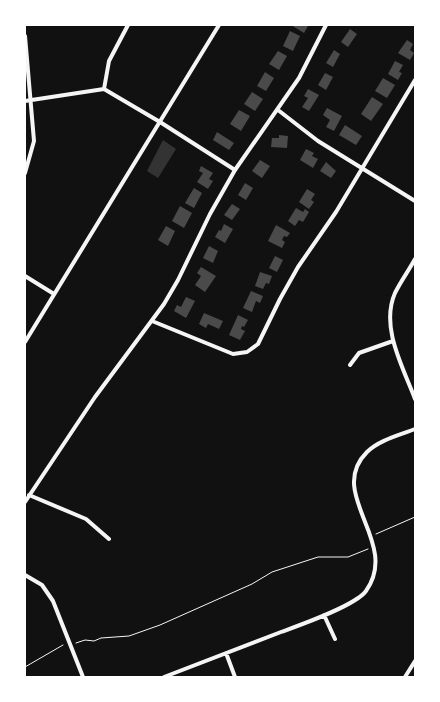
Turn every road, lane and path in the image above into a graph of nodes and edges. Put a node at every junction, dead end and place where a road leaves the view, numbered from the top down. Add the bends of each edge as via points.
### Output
1 (128, 25) edge
2 (219, 25) edge
3 (326, 25) edge
4 (25, 36) edge
5 (415, 80) edge
6 (104, 89) junction
7 (31, 100) junction
8 (25, 101) edge
9 (278, 110) junction
10 (160, 122) junction
11 (362, 168) junction
12 (235, 170) junction
13 (25, 173) edge
14 (415, 201) edge
15 (415, 259) edge
16 (25, 276) edge
17 (54, 294) junction
18 (152, 321) junction
19 (393, 340) junction
20 (25, 342) edge
21 (350, 365) dead end
22 (415, 399) edge
23 (415, 429) edge
24 (29, 496) junction
25 (25, 502) edge
26 (415, 517) edge
27 (371, 536) junction
28 (109, 539) dead end
29 (374, 547) junction
30 (25, 575) edge
31 (324, 615) junction
32 (335, 639) dead end
33 (70, 643) junction
34 (226, 653) junction
35 (415, 661) edge
36 (25, 667) edge
37 (83, 677) edge
38 (164, 677) edge
39 (235, 677) edge
40 (405, 677) edge

1 - 6 street via 109,61
2 - 10 street
3 - 9 street via 299,78
4 - 7 street
5 - 11 street
6 - 7 street
6 - 10 street
7 - 8 street
7 - 13 street via 34,141
9 - 11 street via 318,141
9 - 12 street
10 - 12 street
10 - 17 street
11 - 14 street
11 - 18 street via 298,267 258,344 247,352 233,354
12 - 18 street via 178,280
15 - 19 street via 391,307
16 - 17 street
17 - 20 street
18 - 24 street via 95,397
19 - 21 street via 359,353
19 - 22 street
23 - 27 street via 367,452 356,471 353,484 357,503
24 - 25 street
24 - 28 street via 86,519
26 - 27 path
27 - 29 street
29 - 31 street via 376,570 364,593
29 - 33 path via 348,557 318,557 272,572 252,584 129,636
30 - 33 street via 42,585
31 - 32 street
31 - 34 street
33 - 36 path
33 - 37 street
34 - 38 street
34 - 39 street
35 - 40 street

